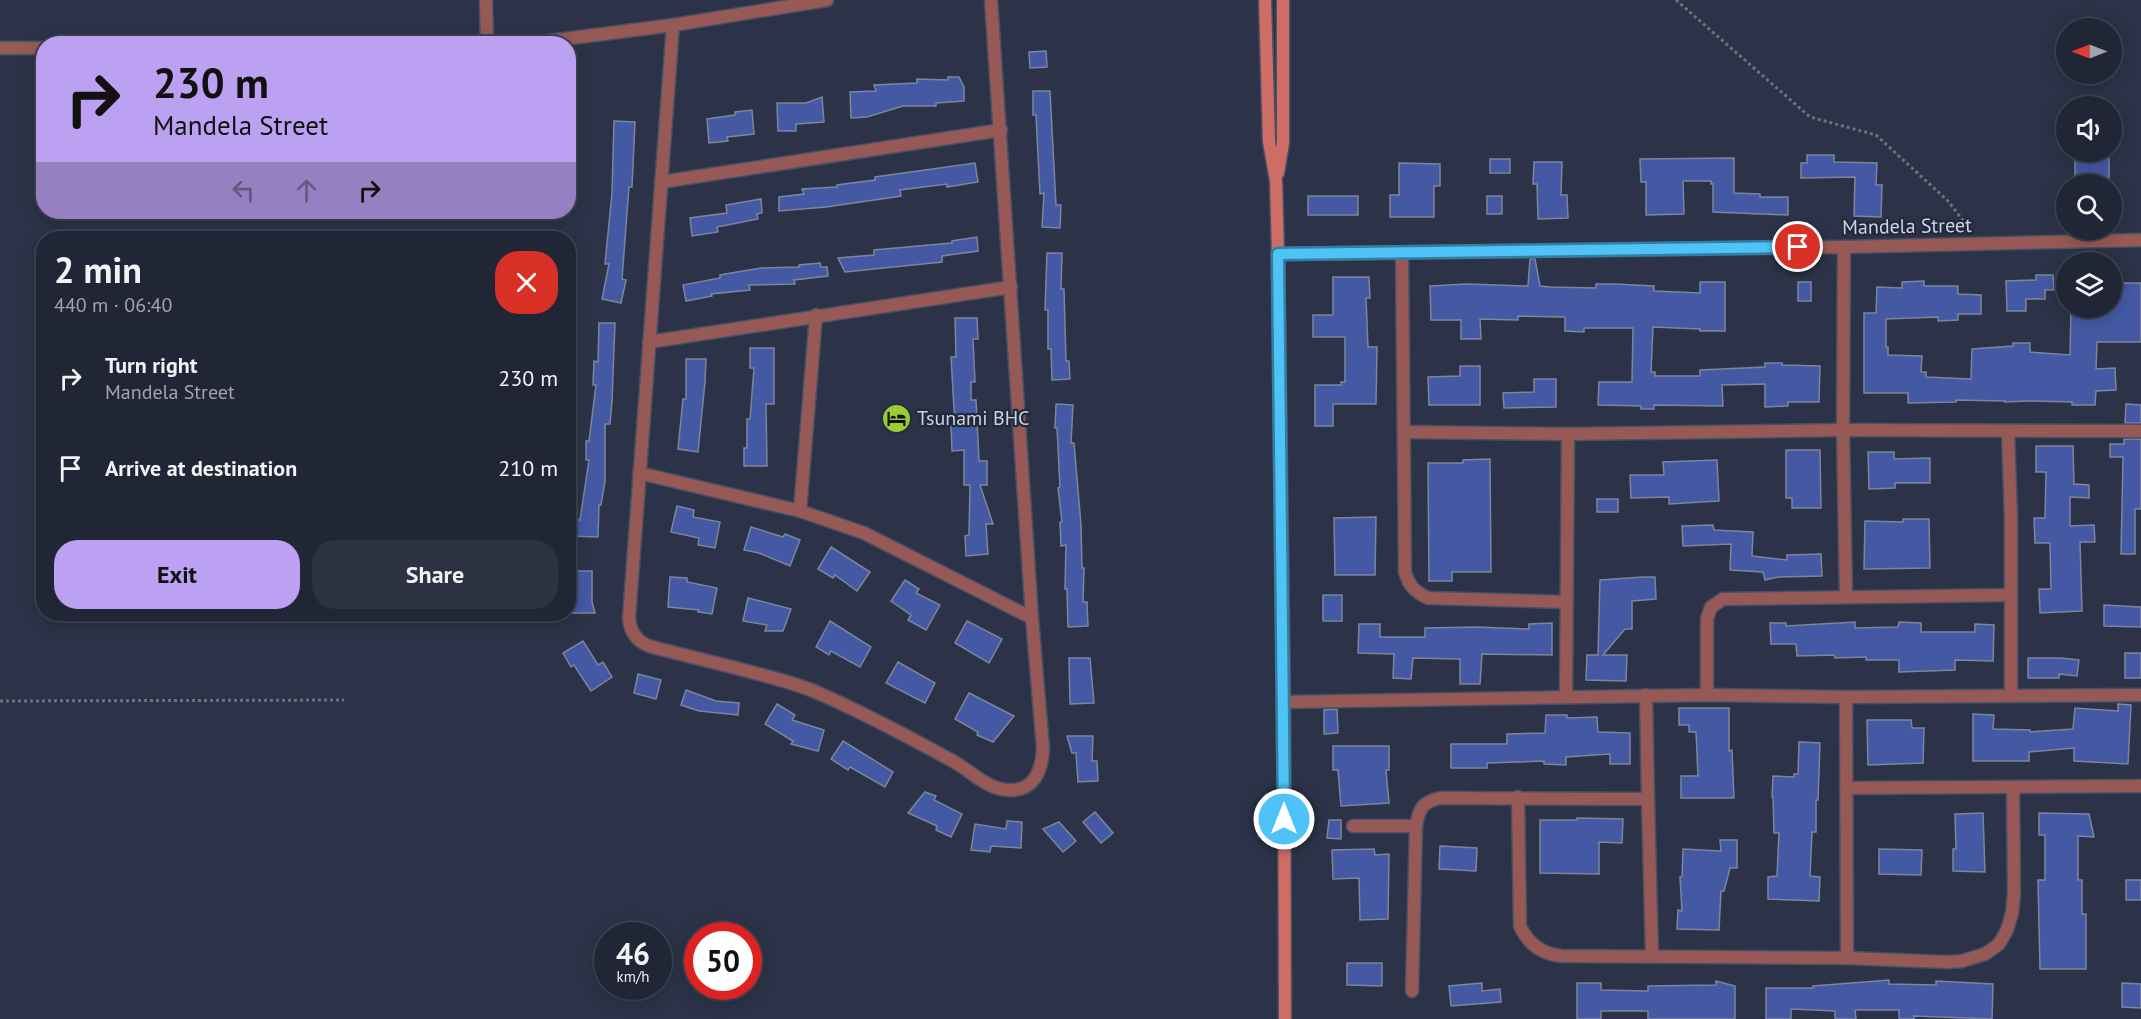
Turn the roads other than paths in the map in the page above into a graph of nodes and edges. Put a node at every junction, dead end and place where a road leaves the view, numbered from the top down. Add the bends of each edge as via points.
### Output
1 (486, 0) edge
2 (827, 0) edge
3 (991, 0) edge
4 (1265, 0) edge
5 (1283, 0) edge
6 (673, 25) junction
7 (487, 36) edge
8 (576, 37) edge
9 (0, 48) edge
10 (36, 48) edge
11 (1001, 129) junction
12 (1276, 180) junction
13 (661, 182) junction
14 (2141, 240) edge
15 (1844, 247) junction
16 (1402, 253) junction
17 (1278, 254) junction
18 (1011, 287) junction
19 (816, 315) junction
20 (649, 342) junction
21 (1843, 430) junction
22 (2008, 430) junction
23 (2141, 431) edge
24 (1404, 432) junction
25 (1568, 434) junction
26 (639, 473) junction
27 (800, 511) junction
28 (2010, 595) junction
29 (1846, 597) junction
30 (1566, 602) junction
31 (1032, 618) junction
32 (1646, 695) junction
33 (1707, 695) junction
34 (2141, 695) edge
35 (1566, 696) junction
36 (2011, 696) junction
37 (1846, 697) junction
38 (1284, 702) junction
39 (2141, 786) edge
40 (1846, 788) junction
41 (2013, 788) junction
42 (1518, 797) junction
43 (1648, 799) junction
44 (1353, 826) dead end
45 (1416, 826) junction
46 (1652, 956) junction
47 (1847, 958) junction
48 (1412, 991) dead end
49 (1287, 1015) edge

1 - 7 street
2 - 6 street
3 - 11 street
4 - 12 main road via 1269,142
5 - 12 main road via 1283,143
6 - 8 street
6 - 13 street
9 - 10 street
11 - 13 street
11 - 18 street
12 - 17 main road
13 - 20 street
14 - 15 street, Mandela Street
15 - 16 street, Mandela Street
15 - 21 street
16 - 17 street, Mandela Street
16 - 24 street
17 - 38 main road
18 - 19 street
18 - 31 street
19 - 20 street
19 - 27 street
20 - 26 street
21 - 22 street
21 - 25 street
21 - 29 street
22 - 23 street
22 - 28 street
24 - 25 street
24 - 30 street via 1405,572 1411,587 1428,598
25 - 30 street
26 - 27 street
26 - 31 street via 629,618 638,639 649,646 812,690 1002,789 1022,789 1030,784 1042,762
27 - 31 street via 873,537
28 - 29 street
28 - 36 street
29 - 33 street via 1730,598 1715,604 1707,620
30 - 35 street
32 - 33 street
32 - 35 street
32 - 43 street
33 - 37 street
34 - 36 street
35 - 38 street
36 - 37 street
37 - 40 street
38 - 49 main road
39 - 41 street
40 - 41 street
40 - 47 street
41 - 47 street via 2012,913 1999,944 1962,961
42 - 43 street
42 - 45 street via 1429,800 1418,814
42 - 46 street via 1518,918 1528,941 1552,955
43 - 46 street
44 - 45 street
45 - 48 street
46 - 47 street

